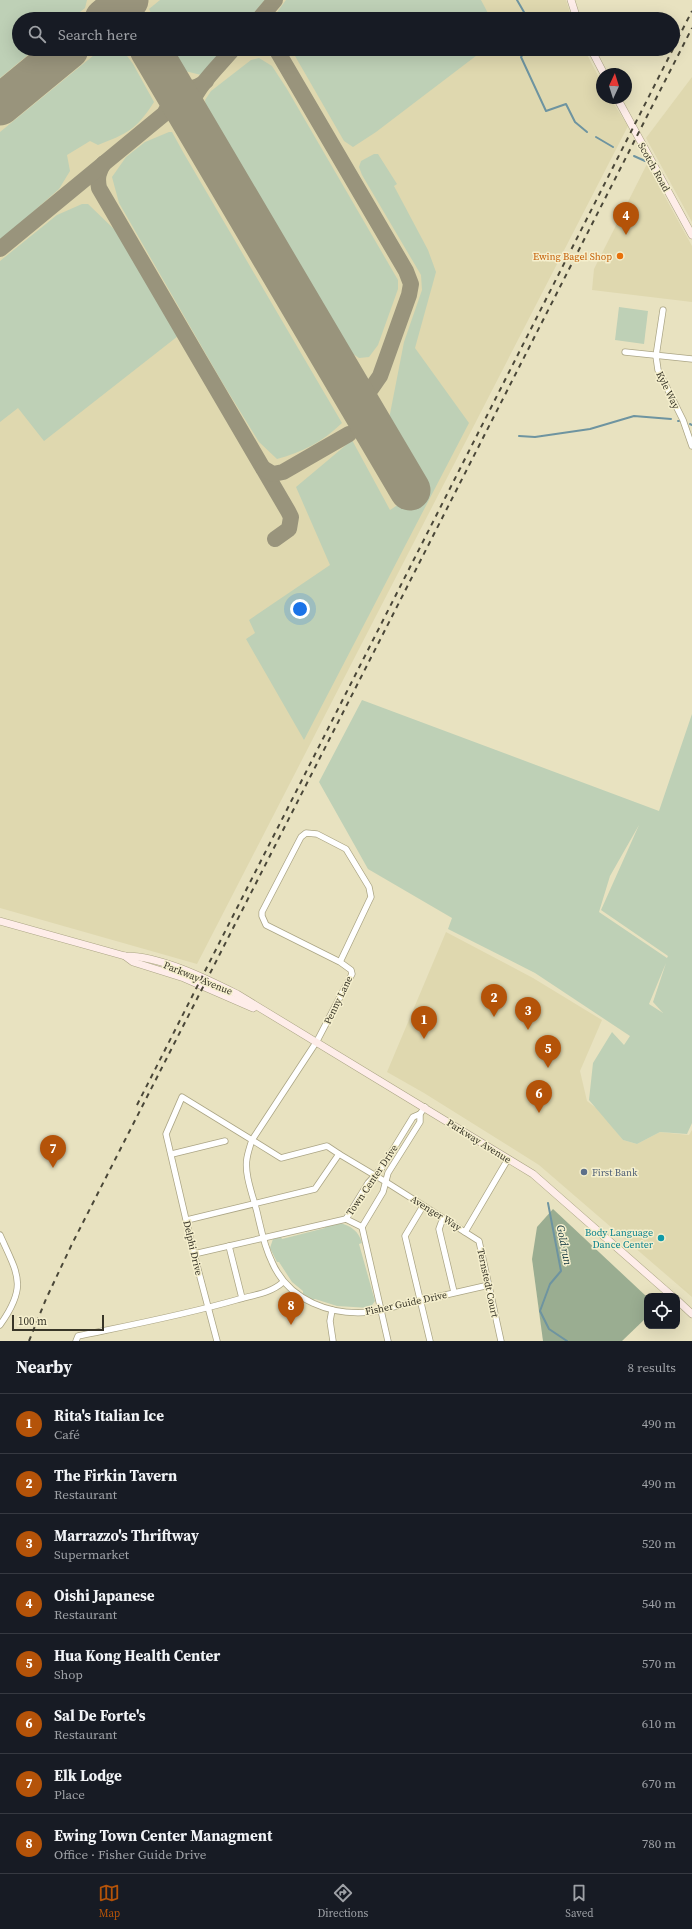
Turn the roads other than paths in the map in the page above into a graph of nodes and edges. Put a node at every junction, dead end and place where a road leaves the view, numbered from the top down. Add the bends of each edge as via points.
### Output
1 (571, 0) edge
2 (575, 12) edge
3 (595, 56) edge
4 (601, 68) edge
5 (620, 104) edge
6 (692, 235) edge
7 (663, 310) dead end
8 (625, 352) dead end
9 (656, 356) junction
10 (692, 359) edge
11 (692, 446) edge
12 (0, 921) edge
13 (340, 962) junction
14 (317, 1041) junction
15 (424, 1107) junction
16 (420, 1114) junction
17 (252, 1140) junction
18 (225, 1141) dead end
19 (172, 1154) junction
20 (339, 1154) junction
21 (508, 1159) junction
22 (376, 1175) junction
23 (386, 1182) junction
24 (255, 1204) junction
25 (423, 1206) junction
26 (443, 1218) junction
27 (346, 1219) junction
28 (187, 1220) junction
29 (362, 1227) junction
30 (464, 1232) junction
31 (263, 1238) junction
32 (1, 1239) edge
33 (229, 1246) junction
34 (194, 1254) junction
35 (283, 1282) junction
36 (489, 1284) junction
37 (454, 1292) junction
38 (669, 1293) edge
39 (242, 1298) junction
40 (420, 1300) junction
41 (680, 1303) edge
42 (208, 1308) junction
43 (332, 1310) junction
44 (382, 1310) junction
45 (692, 1314) edge
46 (0, 1325) edge
47 (76, 1341) edge
48 (217, 1341) edge
49 (333, 1341) edge
50 (388, 1341) edge
51 (430, 1341) edge
52 (501, 1341) edge

1 - 2 main road
3 - 4 main road
5 - 6 main road, Scotch Road
7 - 9 street, Kyle Way
8 - 9 street, Kyle Way
9 - 10 street, Kyle Way
9 - 11 street, Kyle Way via 658,370 683,420
12 - 14 main road, Parkway Avenue via 125,956 143,957 197,976 237,994
13 - 13 street via 266,925 262,916 301,837 306,833 318,834 346,849 370,891 369,901
13 - 14 street, Penny Lane via 351,970 352,974
14 - 15 main road, Parkway Avenue
14 - 17 street, Fisher Guide Drive
15 - 16 street, Town Center Drive
15 - 21 main road, Parkway Avenue
16 - 22 street, Town Center Drive via 413,1117
16 - 23 street, Town Center Drive via 420,1122 388,1173
17 - 19 street, Delphi Drive via 182,1097 166,1134
17 - 20 street, Avenger Way via 281,1158 327,1146
17 - 24 street, Fisher Guide Drive via 247,1159
18 - 19 street
19 - 28 street, Delphi Drive
20 - 22 street, Avenger Way
20 - 24 street via 315,1189
21 - 30 street, Avenger Way
21 - 38 main road, Parkway Avenue via 533,1174
22 - 23 street, Avenger Way
22 - 27 street, Town Center Drive
23 - 25 street, Avenger Way
23 - 29 street, Town Center Drive via 383,1192
24 - 28 street
24 - 31 street, Fisher Guide Drive
25 - 26 street, Avenger Way
25 - 40 street via 405,1236
26 - 30 street, Avenger Way
26 - 37 street via 439,1229
27 - 29 street
27 - 31 street, Town Center Drive
28 - 34 street, Delphi Drive
29 - 44 street
30 - 36 street, Ternstedt Court via 479,1241
31 - 33 street, Town Center Drive
31 - 35 street, Fisher Guide Drive
32 - 46 street via 18,1279 17,1295
33 - 34 street, Town Center Drive
33 - 39 street
34 - 42 street, Delphi Drive
35 - 39 street via 276,1289
35 - 43 street, Fisher Guide Drive via 310,1302
36 - 37 street, Fisher Guide Drive
36 - 52 street, Ternstedt Court
37 - 40 street, Fisher Guide Drive
39 - 42 street
40 - 44 street, Fisher Guide Drive
40 - 51 street
41 - 45 main road
42 - 47 street via 78,1336
42 - 48 street, Delphi Drive
43 - 44 street, Fisher Guide Drive via 356,1313
43 - 49 street via 330,1321
44 - 50 street

